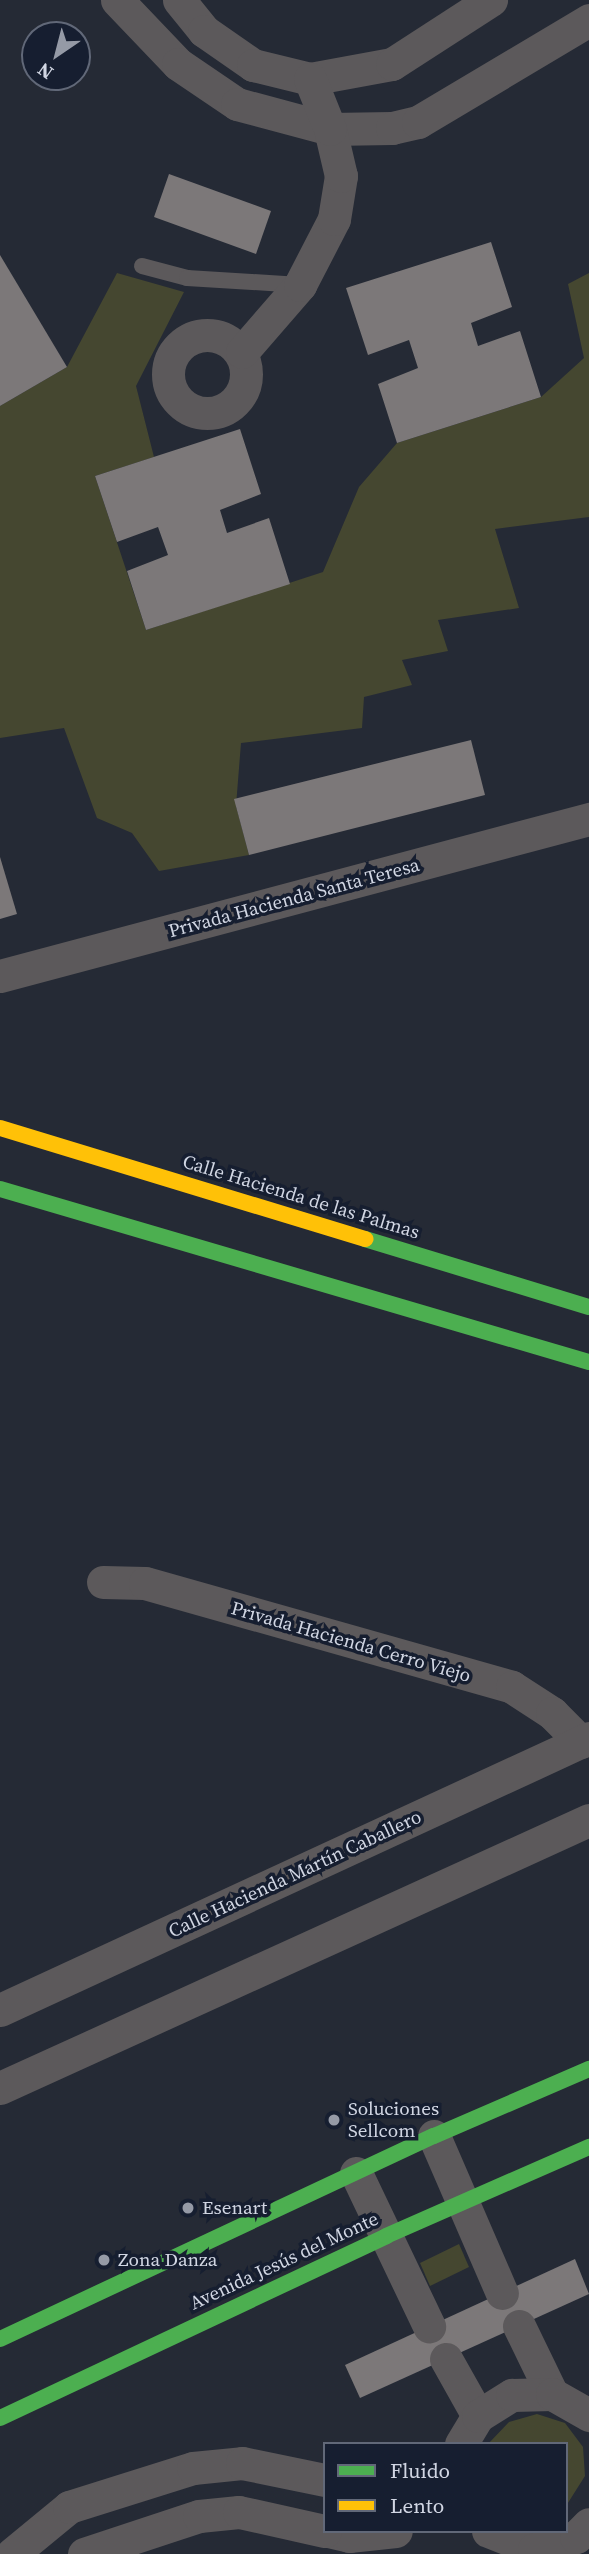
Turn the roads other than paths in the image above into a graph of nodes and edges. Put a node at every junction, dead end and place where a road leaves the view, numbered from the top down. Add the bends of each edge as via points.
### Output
1 (117, 0) edge
2 (179, 0) edge
3 (492, 0) edge
4 (589, 20) edge
5 (310, 79) junction
6 (330, 129) junction
7 (142, 266) dead end
8 (300, 285) junction
9 (242, 352) dead end
10 (589, 819) edge
11 (0, 976) edge
12 (0, 1128) edge
13 (180, 1182) junction
14 (0, 1189) edge
15 (162, 1238) junction
16 (589, 1307) edge
17 (589, 1362) edge
18 (103, 1582) dead end
19 (585, 1740) edge
20 (589, 1820) edge
21 (0, 2010) edge
22 (589, 2069) edge
23 (0, 2088) edge
24 (434, 2136) junction
25 (589, 2147) edge
26 (356, 2172) junction
27 (464, 2203) junction
28 (386, 2236) junction
29 (502, 2293) dead end
30 (429, 2326) dead end
31 (519, 2326) dead end
32 (0, 2339) edge
33 (446, 2359) dead end
34 (552, 2394) junction
35 (588, 2412) edge
36 (478, 2416) junction
37 (0, 2418) edge
38 (462, 2442) edge
39 (323, 2480) edge
40 (323, 2530) edge
41 (335, 2533) edge
42 (377, 2533) edge
43 (492, 2533) edge
44 (582, 2538) edge
45 (535, 2552) edge
46 (12, 2554) edge
47 (84, 2554) edge

1 - 6 street via 178,64 237,104
2 - 5 street via 204,31 253,65
3 - 5 street via 392,64
4 - 6 street via 418,122 392,128
5 - 6 street
6 - 8 street via 341,176 334,219
7 - 8 lane via 187,278
8 - 9 street
10 - 11 street, Privada Hacienda Santa Teresa
12 - 13 main road, Calle Hacienda de las Palmas
13 - 15 main road
13 - 16 main road, Calle Hacienda de las Palmas
14 - 15 main road
15 - 17 main road
18 - 19 street, Privada Hacienda Cerro Viejo via 145,1583 512,1688
19 - 21 street, Calle Hacienda Martín Caballero
20 - 23 street
22 - 24 main road
24 - 26 main road
24 - 27 street
25 - 27 main road, Avenida Jesús del Monte
26 - 28 street
26 - 32 main road
27 - 28 main road, Avenida Jesús del Monte
27 - 29 street
28 - 30 street
28 - 37 main road, Avenida Jesús del Monte
31 - 34 street
33 - 36 street
34 - 35 street
34 - 36 street via 512,2395
36 - 38 street
39 - 46 street via 242,2463 193,2468 69,2507
40 - 47 street via 239,2512 199,2516
41 - 42 street
43 - 45 street
44 - 45 street

